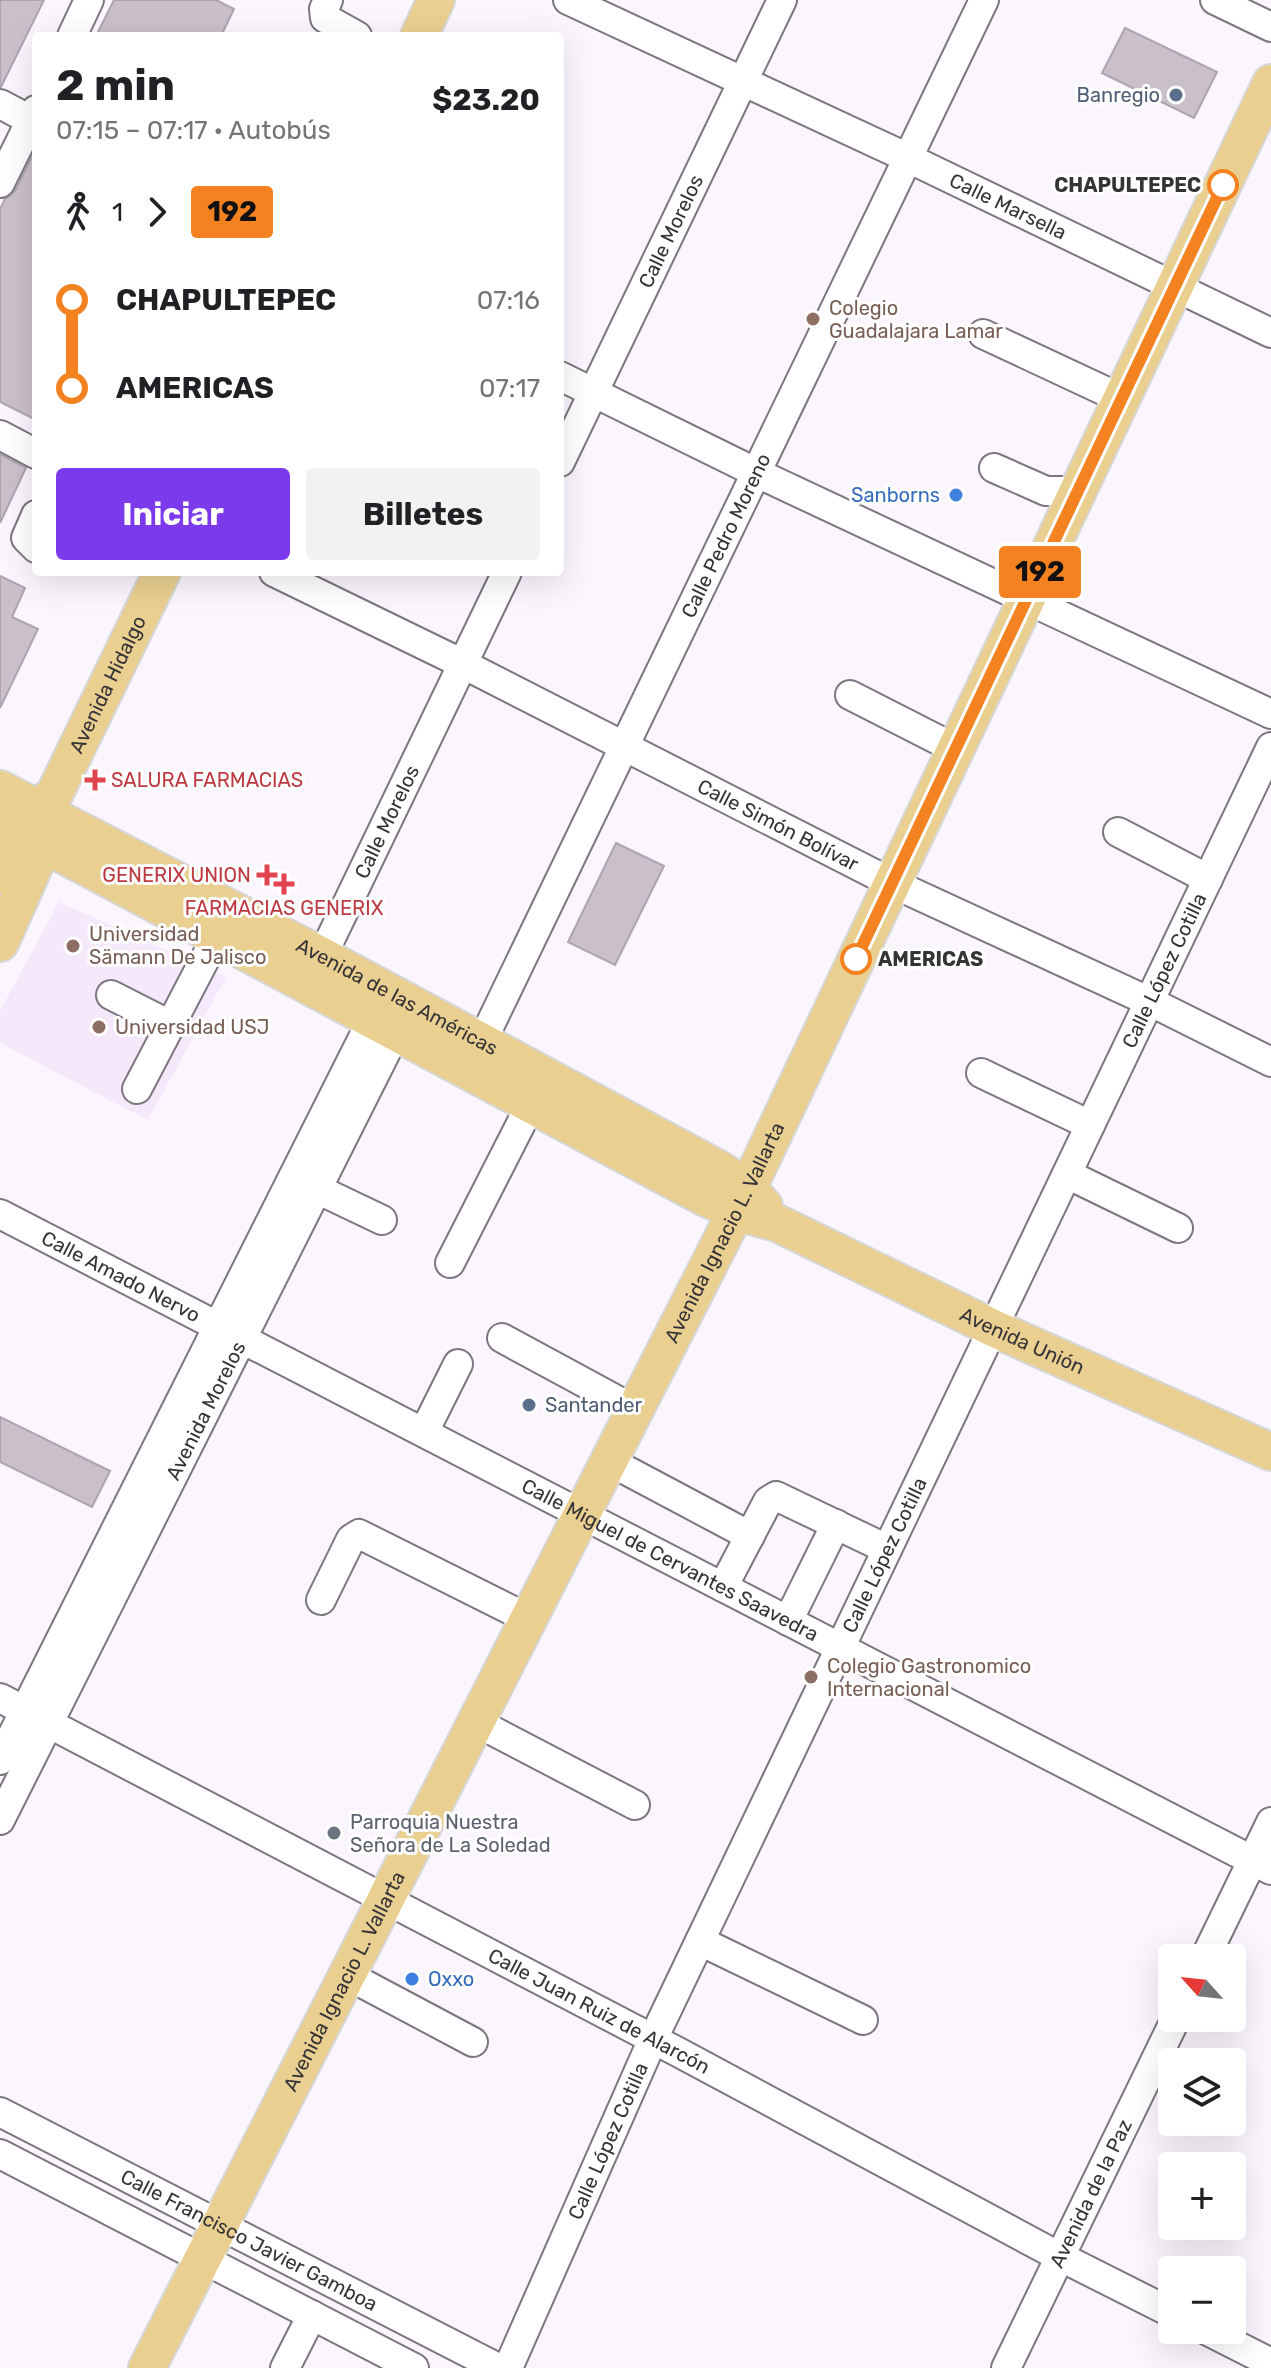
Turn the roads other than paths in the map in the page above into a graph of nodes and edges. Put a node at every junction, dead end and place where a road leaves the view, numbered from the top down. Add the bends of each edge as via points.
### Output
1 (89, 0) edge
2 (328, 0) edge
3 (436, 0) edge
4 (568, 0) edge
5 (782, 0) edge
6 (984, 0) edge
7 (1215, 0) edge
8 (1271, 27) edge
9 (74, 32) edge
10 (350, 32) edge
11 (421, 32) edge
12 (743, 80) junction
13 (1271, 83) edge
14 (0, 104) edge
15 (32, 117) edge
16 (32, 122) edge
17 (908, 158) junction
18 (0, 183) edge
19 (1175, 286) junction
20 (1271, 333) edge
21 (983, 334) dead end
22 (564, 378) edge
23 (594, 392) junction
24 (1122, 399) junction
25 (0, 435) edge
26 (32, 452) edge
27 (564, 454) edge
28 (994, 468) dead end
29 (757, 473) junction
30 (1078, 491) junction
31 (32, 524) edge
32 (32, 544) edge
33 (160, 576) edge
34 (282, 576) edge
35 (505, 576) edge
36 (1027, 600) junction
37 (463, 664) junction
38 (850, 695) dead end
39 (1271, 714) edge
40 (625, 746) junction
41 (1271, 747) edge
42 (956, 749) junction
43 (0, 789) edge
44 (35, 820) edge
45 (1118, 832) dead end
46 (0, 876) edge
47 (1208, 879) junction
48 (892, 883) junction
49 (217, 936) junction
50 (0, 943) edge
51 (315, 970) junction
52 (111, 995) dead end
53 (1149, 1002) junction
54 (392, 1011) junction
55 (170, 1025) junction
56 (476, 1056) junction
57 (1271, 1062) edge
58 (981, 1073) dead end
59 (137, 1089) dead end
60 (531, 1104) junction
61 (1090, 1125) junction
62 (1067, 1174) junction
63 (317, 1189) junction
64 (742, 1200) junction
65 (0, 1214) edge
66 (382, 1220) dead end
67 (1178, 1228) dead end
68 (450, 1263) dead end
69 (993, 1328) junction
70 (230, 1332) junction
71 (502, 1338) dead end
72 (458, 1364) dead end
73 (635, 1410) junction
74 (424, 1432) junction
75 (1271, 1452) edge
76 (609, 1461) junction
77 (582, 1514) junction
78 (836, 1524) junction
79 (750, 1536) junction
80 (887, 1549) junction
81 (723, 1587) junction
82 (321, 1600) dead end
83 (529, 1619) junction
84 (788, 1621) junction
85 (840, 1648) junction
86 (24, 1711) edge
87 (476, 1722) junction
88 (0, 1760) edge
89 (635, 1805) dead end
90 (0, 1820) edge
91 (1271, 1822) edge
92 (1262, 1865) edge
93 (386, 1899) junction
94 (700, 1941) junction
95 (1214, 1944) edge
96 (347, 1975) junction
97 (863, 2020) dead end
98 (1169, 2032) edge
99 (653, 2039) junction
100 (473, 2042) dead end
101 (0, 2112) edge
102 (0, 2154) edge
103 (220, 2225) junction
104 (1061, 2256) junction
105 (203, 2259) junction
106 (1158, 2306) edge
107 (312, 2315) junction
108 (1234, 2344) edge
109 (1271, 2363) edge
110 (405, 2366) edge
111 (147, 2368) edge
112 (285, 2368) edge
113 (498, 2368) edge
114 (508, 2368) edge
115 (1006, 2368) edge

1 - 9 street
2 - 10 street via 325,18
3 - 11 main road
4 - 12 street, Calle Marsella
5 - 12 street, Calle Morelos
6 - 17 street, Calle Pedro Moreno
7 - 8 street
12 - 17 street, Calle Marsella
12 - 23 street, Calle Morelos
13 - 19 main road, Avenida Ignacio L. Vallarta
14 - 15 street
16 - 18 street
17 - 19 street, Calle Marsella
17 - 29 street, Calle Pedro Moreno
19 - 20 street, Calle Marsella
19 - 24 main road, Avenida Ignacio L. Vallarta
21 - 24 street
22 - 23 street
23 - 27 street, Calle Morelos
23 - 29 street
24 - 30 main road, Avenida Ignacio L. Vallarta
25 - 26 street
28 - 30 street via 1046,491
29 - 36 street
29 - 40 street, Calle Pedro Moreno
30 - 36 main road, Avenida Ignacio L. Vallarta
31 - 32 street via 26,538
33 - 44 main road, Avenida Hidalgo
34 - 37 street, Calle Simón Bolívar
35 - 37 street, Calle Morelos
36 - 39 street
36 - 42 main road, Avenida Ignacio L. Vallarta
37 - 40 street, Calle Simón Bolívar
37 - 51 street, Calle Morelos
38 - 42 street
40 - 48 street, Calle Simón Bolívar
40 - 56 street, Calle Pedro Moreno
41 - 47 street, Calle López Cotilla
42 - 48 main road, Avenida Ignacio L. Vallarta
43 - 44 main road, Avenida de las Américas
44 - 46 main road, Avenida Hidalgo
44 - 49 main road, Avenida de las Américas
44 - 50 main road, Avenida Hidalgo
44 - 51 main road, Avenida de las Américas
45 - 47 street
47 - 53 street, Calle López Cotilla
48 - 53 street, Calle Simón Bolívar
48 - 64 main road, Avenida Ignacio L. Vallarta
49 - 51 main road, Avenida de las Américas
49 - 55 street
51 - 54 main road, Avenida de las Américas
52 - 55 street
53 - 57 street, Calle Simón Bolívar
53 - 61 street, Calle López Cotilla
54 - 56 main road, Avenida de las Américas
54 - 63 street, Avenida Morelos
54 - 70 street, Avenida Morelos
55 - 59 street
56 - 60 main road, Avenida de las Américas
56 - 64 main road, Avenida de las Américas
58 - 61 street
60 - 64 main road, Avenida de las Américas
60 - 68 street
61 - 62 street, Calle López Cotilla
62 - 67 street
62 - 69 street, Calle López Cotilla
63 - 66 street
63 - 70 street, Avenida Morelos
64 - 69 main road, Avenida Unión via 777,1223
64 - 73 main road, Avenida Ignacio L. Vallarta
65 - 70 street, Calle Amado Nervo
69 - 75 main road, Avenida Unión
69 - 80 street, Calle López Cotilla
70 - 74 street, Calle Miguel de Cervantes Saavedra
70 - 86 street, Avenida Morelos
71 - 73 street
72 - 74 street
73 - 76 main road, Avenida Ignacio L. Vallarta
74 - 77 street, Calle Miguel de Cervantes Saavedra
76 - 77 main road, Avenida Ignacio L. Vallarta
76 - 79 street
77 - 81 street, Calle Miguel de Cervantes Saavedra
77 - 83 main road, Avenida Ignacio L. Vallarta
78 - 79 street via 776,1496
78 - 80 street
78 - 84 street
79 - 81 street
80 - 85 street, Calle López Cotilla
81 - 84 street, Calle Miguel de Cervantes Saavedra
82 - 83 street via 351,1539 359,1534
83 - 87 main road, Avenida Ignacio L. Vallarta
84 - 85 street, Calle Miguel de Cervantes Saavedra
85 - 92 street, Calle Miguel de Cervantes Saavedra
85 - 94 street, Calle López Cotilla
86 - 88 street, Avenida Morelos
86 - 90 street, Avenida Morelos
86 - 93 street, Calle Juan Ruiz de Alarcón
87 - 89 street
87 - 93 main road, Avenida Ignacio L. Vallarta
91 - 92 street
92 - 95 street
93 - 96 main road, Avenida Ignacio L. Vallarta
93 - 99 street, Calle Juan Ruiz de Alarcón
94 - 97 street
94 - 99 street, Calle López Cotilla
96 - 100 street
96 - 103 main road, Avenida Ignacio L. Vallarta
98 - 104 street, Avenida de la Paz
99 - 104 street, Calle Juan Ruiz de Alarcón
99 - 114 street, Calle López Cotilla
101 - 103 street, Calle Francisco Javier Gamboa
102 - 105 street, Calle Francisco Javier Gamboa
103 - 105 main road, Avenida Ignacio L. Vallarta
103 - 113 street, Calle Francisco Javier Gamboa
104 - 106 street, Calle Juan Ruiz de Alarcón
104 - 115 street, Avenida de la Paz
105 - 107 street, Calle Francisco Javier Gamboa
105 - 111 main road, Avenida Ignacio L. Vallarta
107 - 110 street, Calle Francisco Javier Gamboa
107 - 112 street
108 - 109 street

